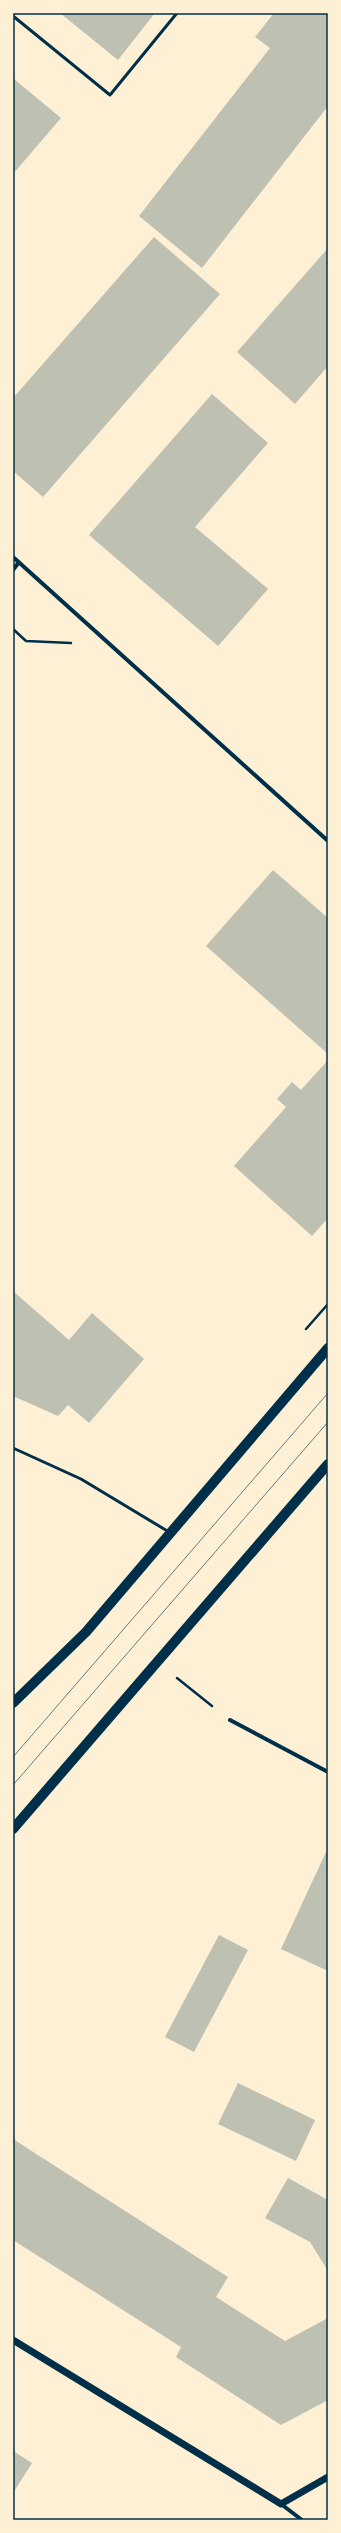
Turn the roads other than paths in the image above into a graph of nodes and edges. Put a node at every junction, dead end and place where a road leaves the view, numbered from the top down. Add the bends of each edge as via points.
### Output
1 (177, 13) edge
2 (13, 16) edge
3 (13, 557) edge
4 (19, 562) junction
5 (13, 570) edge
6 (328, 841) edge
7 (328, 1348) edge
8 (13, 1448) edge
9 (328, 1464) edge
10 (170, 1533) junction
11 (13, 1704) edge
12 (230, 1720) road end
13 (328, 1772) edge
14 (13, 1830) edge
15 (13, 2340) edge
16 (328, 2477) edge
17 (281, 2504) junction
18 (302, 2520) edge

1 - 2 lane via 110,95
3 - 4 street
4 - 5 street
4 - 6 street
7 - 10 main road
8 - 10 lane via 82,1478
9 - 14 main road
10 - 11 main road via 86,1632
12 - 13 street
15 - 17 street
16 - 17 street
17 - 18 street

